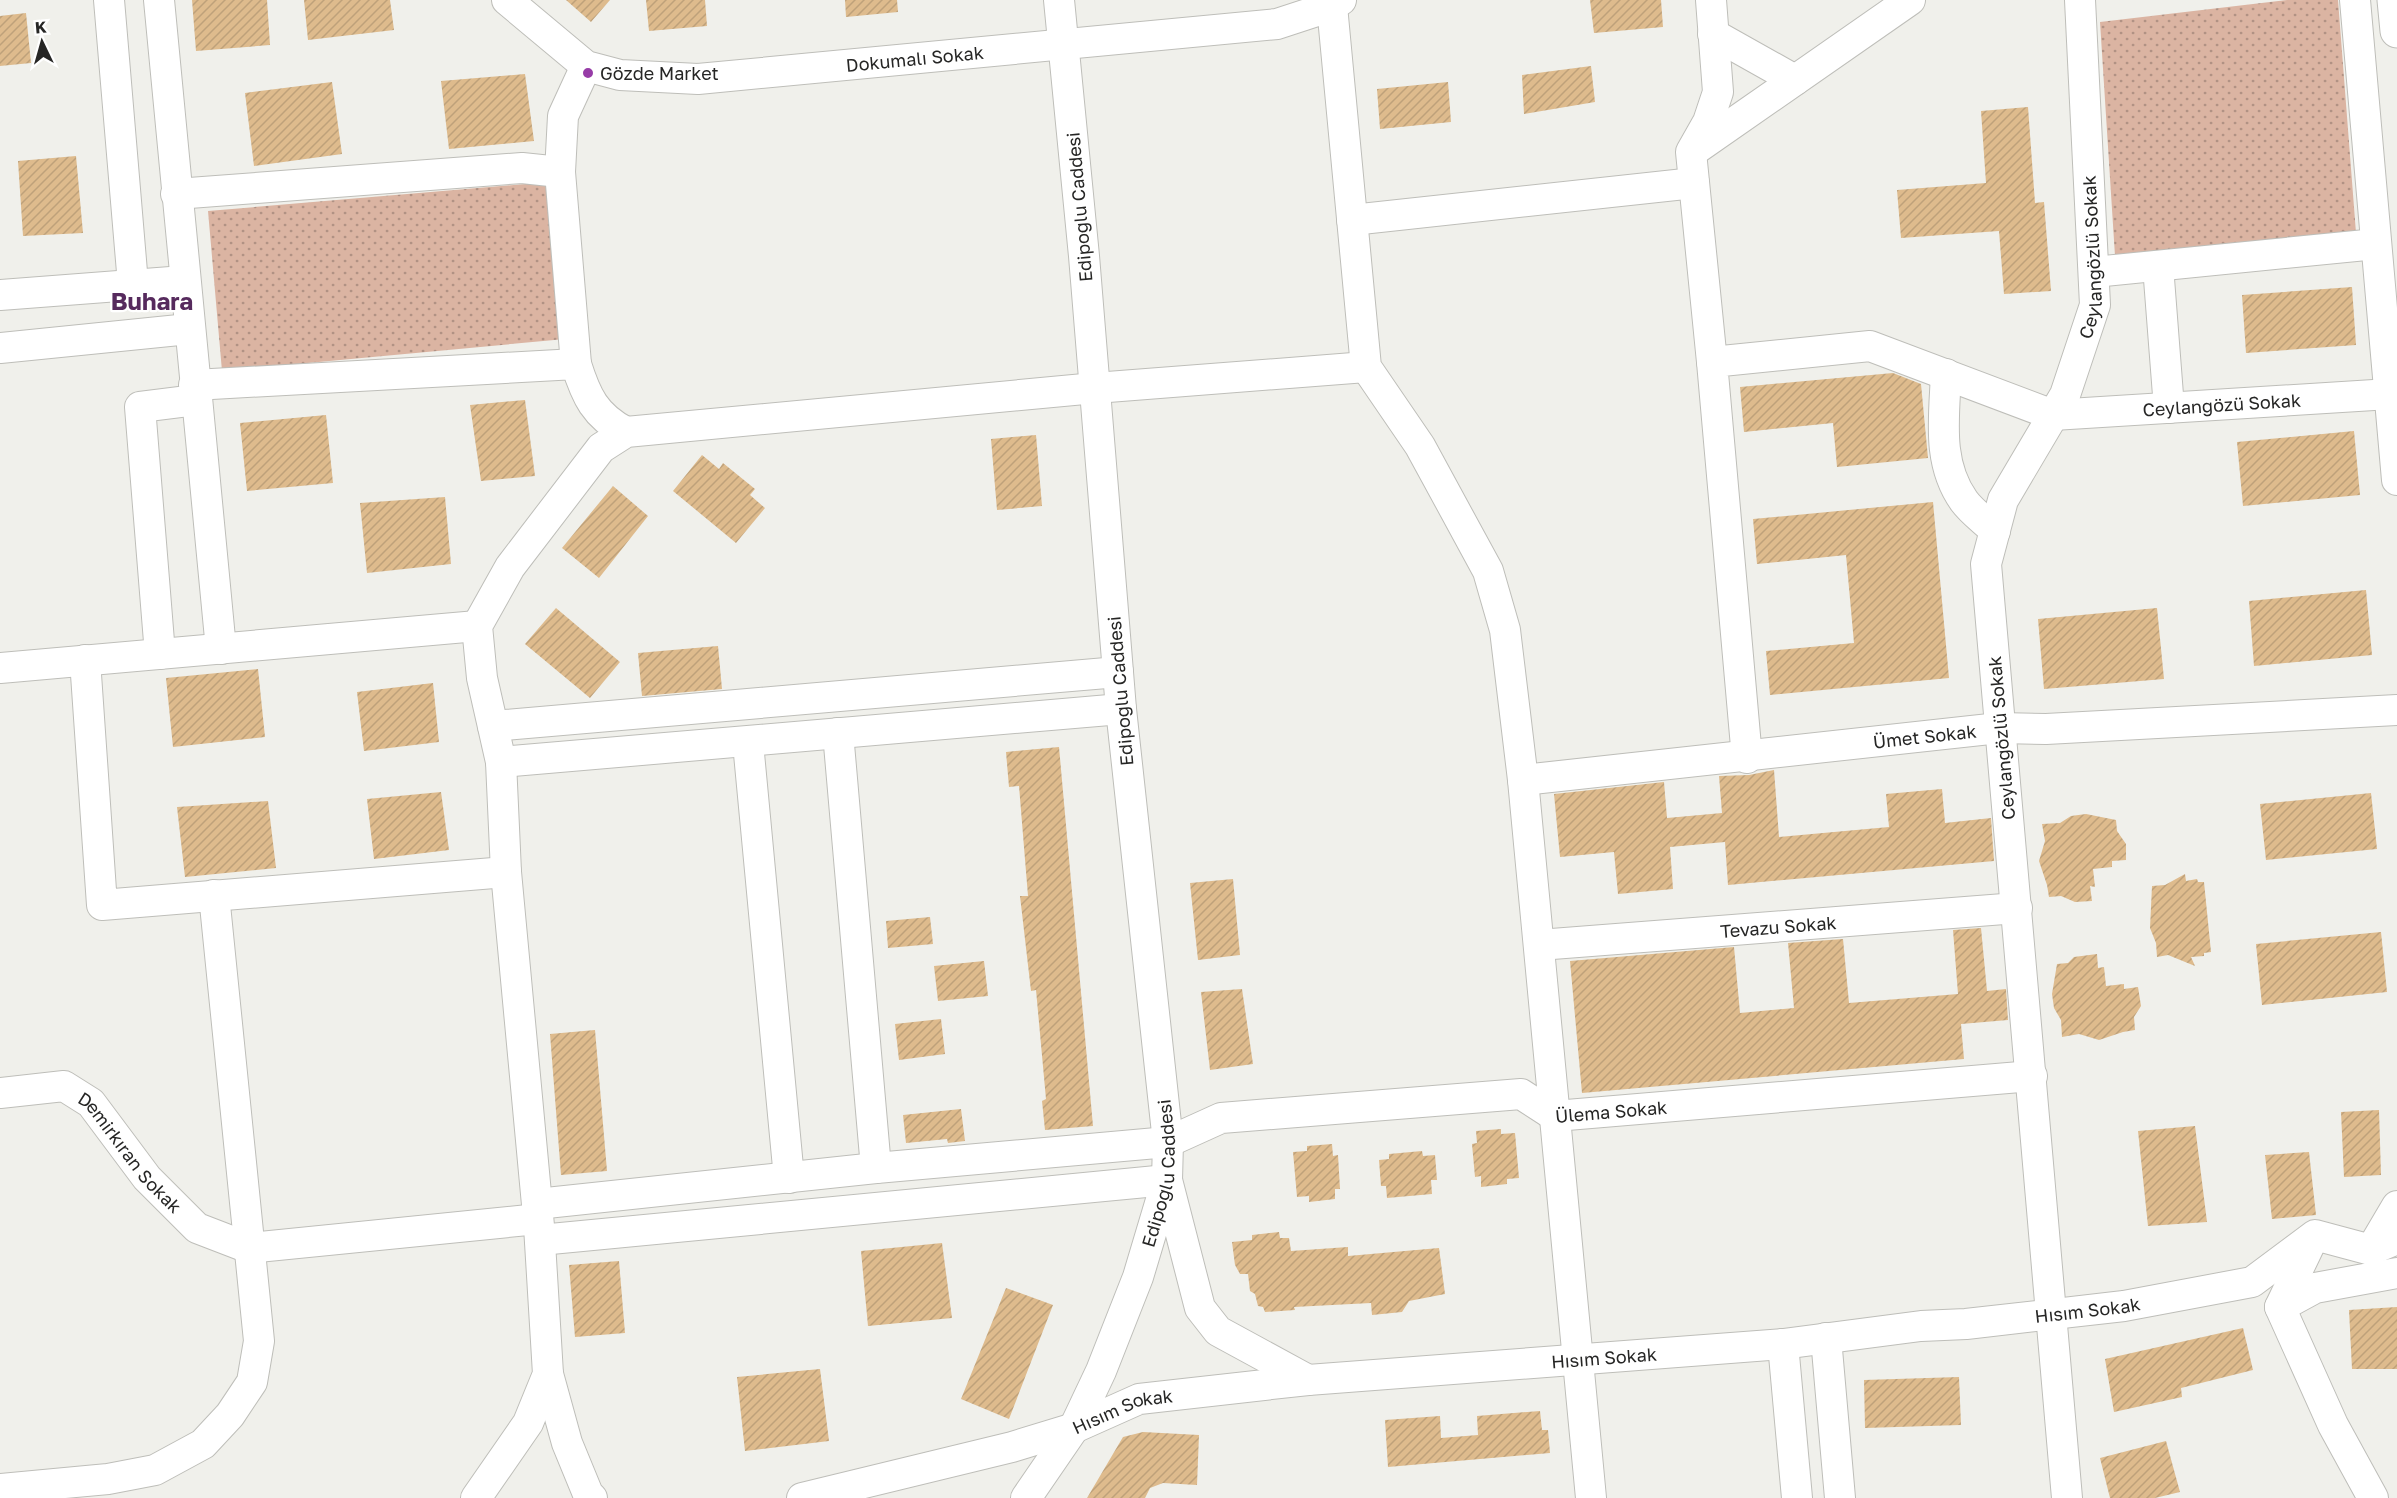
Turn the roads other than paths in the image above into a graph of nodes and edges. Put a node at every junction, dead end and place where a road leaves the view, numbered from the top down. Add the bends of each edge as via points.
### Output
1 (109, 0) edge
2 (159, 0) edge
3 (507, 0) edge
4 (1059, 0) edge
5 (1711, 0) edge
6 (1910, 0) edge
7 (2355, 0) edge
8 (2394, 0) edge
9 (2088, 1) edge
10 (1336, 3) edge
11 (2397, 31) edge
12 (1713, 34) junction
13 (1064, 42) junction
14 (586, 66) junction
15 (1795, 80) junction
16 (1691, 152) junction
17 (560, 172) junction
18 (1694, 183) junction
19 (176, 194) junction
20 (1352, 220) junction
21 (2376, 244) junction
22 (2158, 266) junction
23 (2094, 272) junction
24 (184, 281) junction
25 (133, 284) junction
26 (0, 295) edge
27 (189, 329) junction
28 (0, 348) edge
29 (1712, 362) junction
30 (576, 364) junction
31 (1366, 367) junction
32 (1946, 374) junction
33 (1095, 388) junction
34 (195, 392) junction
35 (2390, 394) junction
36 (2169, 408) junction
37 (2053, 415) junction
38 (626, 432) junction
39 (2397, 480) edge
40 (1995, 531) junction
41 (477, 626) junction
42 (220, 649) junction
43 (160, 654) junction
44 (85, 660) junction
45 (0, 668) edge
46 (1118, 672) junction
47 (1121, 709) junction
48 (2397, 710) edge
49 (493, 726) junction
50 (1999, 728) junction
51 (838, 733) junction
52 (748, 743) junction
53 (1747, 758) junction
54 (501, 762) junction
55 (1523, 780) junction
56 (506, 872) junction
57 (214, 895) junction
58 (2017, 908) junction
59 (1539, 945) junction
60 (2032, 1076) junction
61 (0, 1093) edge
62 (1555, 1116) junction
63 (1168, 1142) junction
64 (876, 1168) junction
65 (789, 1178) junction
66 (1167, 1179) junction
67 (2397, 1206) edge
68 (538, 1221) junction
69 (2315, 1235) junction
70 (2384, 1244) edge
71 (249, 1248) junction
72 (2397, 1273) edge
73 (2280, 1307) junction
74 (2053, 1313) junction
75 (1826, 1338) junction
76 (1783, 1344) junction
77 (1578, 1359) junction
78 (548, 1374) junction
79 (1308, 1380) junction
80 (1074, 1428) junction
81 (0, 1489) edge
82 (476, 1498) edge
83 (592, 1498) edge
84 (802, 1498) edge
85 (1026, 1498) edge
86 (1591, 1498) edge
87 (1797, 1498) edge
88 (1840, 1498) edge
89 (2067, 1498) edge
90 (2373, 1498) edge

1 - 25 street
2 - 19 street
3 - 14 street, Dokumalı Sokak
4 - 13 street, Edipoğlu Caddesi
5 - 12 street
6 - 15 street
7 - 21 street
8 - 11 main road
9 - 23 street, Ceylangözlü Sokak
10 - 13 street, Dokumalı Sokak via 1277,24
10 - 20 street
12 - 15 street
12 - 16 street via 1718,92 1708,122
13 - 14 street, Dokumalı Sokak via 698,79 620,75
13 - 33 street, Edipoğlu Caddesi
14 - 17 street via 562,116
15 - 16 street
16 - 18 street
17 - 19 street via 522,168
17 - 30 street
18 - 20 street
18 - 29 street
19 - 24 street
20 - 31 street
21 - 22 street
21 - 35 street
22 - 23 street
22 - 36 street
23 - 37 street, Ceylangözlü Sokak via 2095,305 2066,395
24 - 25 street
24 - 27 street
25 - 26 street
27 - 28 street
27 - 34 street
29 - 32 street via 1870,346
29 - 53 street
30 - 34 street
30 - 38 street via 586,395 608,423
31 - 33 street
31 - 55 street via 1420,446 1488,571 1505,630
32 - 37 street
32 - 40 street via 1943,434 1948,472 1965,502
33 - 38 street
33 - 46 street, Edipoğlu Caddesi
34 - 42 street
34 - 43 street via 140,407
35 - 36 street, Ceylangözü Sokak
35 - 39 street
36 - 37 street, Ceylangözü Sokak
37 - 40 street, Ceylangözlü Sokak via 2002,500
38 - 41 street via 601,448 510,567
40 - 50 street, Ceylangözlü Sokak via 1986,564
41 - 42 street
41 - 49 street via 482,678
42 - 43 street
43 - 44 street
44 - 45 street
44 - 57 street via 102,905
46 - 47 street, Edipoğlu Caddesi
46 - 49 street
47 - 51 street
47 - 63 street, Edipoğlu Caddesi
48 - 50 street, Ümet Sokak via 2046,729
49 - 54 street
50 - 53 street, Ümet Sokak
50 - 58 street, Ceylangözlü Sokak
51 - 52 street
51 - 64 street
52 - 54 street
52 - 65 street
53 - 55 street, Ümet Sokak
54 - 56 street
55 - 59 street
56 - 57 street
56 - 68 street
57 - 71 street
58 - 59 street, Tevazu Sokak
58 - 60 street, Ceylangözlü Sokak
59 - 62 street
60 - 62 street, Ülema Sokak
60 - 74 street, Ceylangözlü Sokak
61 - 71 street, Demirkıran Sokak via 64,1086 82,1097 91,1103 147,1178 196,1228
62 - 63 street, Ülema Sokak via 1521,1094 1221,1118
62 - 77 street
63 - 64 street, Ülema Sokak
63 - 66 street, Edipoğlu Caddesi
64 - 65 street, Ülema Sokak
65 - 68 street, Ülema Sokak
66 - 68 street
66 - 79 street via 1200,1308 1218,1330
66 - 80 street, Edipoğlu Caddesi via 1138,1277
67 - 70 street
68 - 71 street
68 - 78 street
69 - 70 street
69 - 73 street
69 - 74 street, Hısım Sokak via 2253,1282 2124,1306
71 - 81 street via 259,1341 252,1382 230,1415 203,1444 155,1470 108,1479
72 - 73 street via 2315,1288
73 - 90 street via 2333,1425
74 - 75 street, Hısım Sokak
74 - 89 street, Ceylangözlü Sokak
75 - 76 street, Hısım Sokak
75 - 88 street
76 - 77 street, Hısım Sokak
76 - 87 street
77 - 79 street, Hısım Sokak
77 - 86 street
78 - 82 street via 528,1423
78 - 83 street via 567,1443
79 - 80 street, Hısım Sokak via 1139,1399
80 - 84 street, Hısım Sokak
80 - 85 street, Edipoğlu Caddesi

